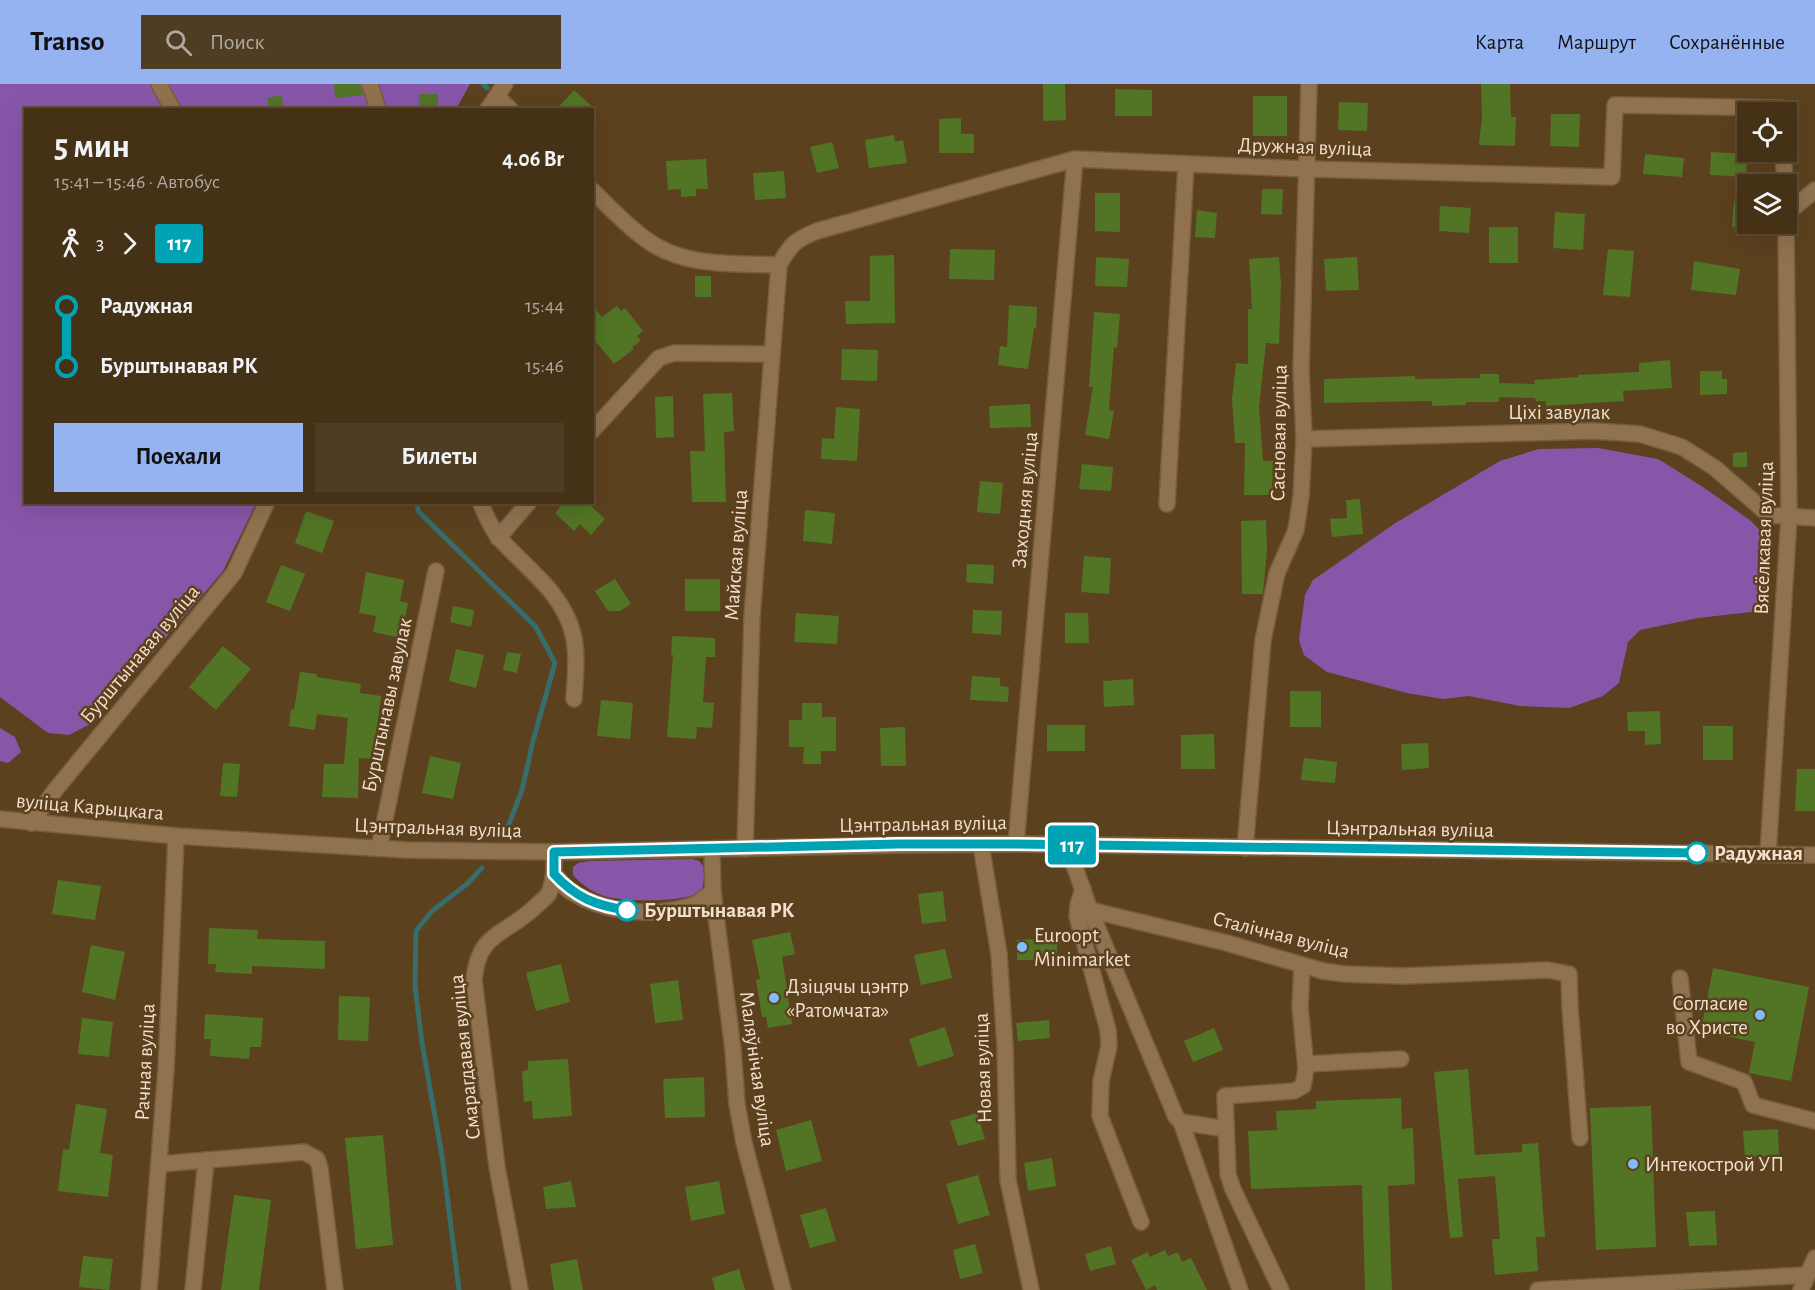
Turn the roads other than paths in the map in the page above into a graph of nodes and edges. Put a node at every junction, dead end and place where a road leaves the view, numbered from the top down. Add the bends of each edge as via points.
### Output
1 (159, 84) edge
2 (370, 84) edge
3 (1310, 84) edge
4 (501, 90) edge
5 (1737, 107) edge
6 (172, 108) edge
7 (377, 108) edge
8 (488, 108) edge
9 (510, 108) edge
10 (1075, 159) junction
11 (1186, 164) junction
12 (1308, 170) junction
13 (1815, 190) edge
14 (594, 192) edge
15 (1797, 205) edge
16 (1786, 234) edge
17 (779, 265) junction
18 (772, 354) junction
19 (594, 429) edge
20 (1304, 440) junction
21 (266, 504) edge
22 (481, 504) edge
23 (527, 504) edge
24 (1167, 504) dead end
25 (1789, 517) junction
26 (1815, 518) edge
27 (498, 537) junction
28 (436, 571) dead end
29 (574, 699) dead end
30 (0, 819) edge
31 (32, 823) junction
32 (176, 836) junction
33 (981, 844) junction
34 (1016, 844) junction
35 (1067, 845) junction
36 (379, 848) junction
37 (1245, 848) junction
38 (745, 849) junction
39 (712, 850) junction
40 (554, 852) junction
41 (1768, 854) junction
42 (1815, 855) edge
43 (554, 874) junction
44 (1083, 889) junction
45 (713, 892) junction
46 (1090, 910) junction
47 (1302, 965) junction
48 (1680, 978) dead end
49 (1401, 1059) dead end
50 (1306, 1064) junction
51 (1815, 1121) edge
52 (1181, 1122) junction
53 (1226, 1129) junction
54 (1580, 1138) dead end
55 (206, 1160) junction
56 (160, 1164) junction
57 (1142, 1222) dead end
58 (1815, 1258) edge
59 (1807, 1275) junction
60 (149, 1290) edge
61 (193, 1290) edge
62 (335, 1290) edge
63 (520, 1290) edge
64 (783, 1290) edge
65 (1031, 1290) edge
66 (1240, 1290) edge
67 (1281, 1290) edge
68 (1538, 1290) edge
69 (1801, 1290) edge

1 - 6 street
2 - 7 street
3 - 12 street, Сасновая вуліца
4 - 8 street
4 - 9 street
5 - 12 street, Дружная вуліца via 1615,105 1612,177
10 - 11 street, Дружная вуліца
10 - 17 street, Дружная вуліца via 817,231 798,239
10 - 34 street, Заходняя вуліца
11 - 12 street, Дружная вуліца
11 - 24 street
12 - 20 street, Сасновая вуліца via 1301,369
13 - 15 street
14 - 17 street via 646,240 676,256 706,262
16 - 25 street, Вясёлкавая вуліца
17 - 18 street, Майская вуліца
18 - 19 street via 674,353 659,358
18 - 38 street, Майская вуліца via 752,617
20 - 25 street, Ціхі завулак via 1561,432 1640,434 1682,447 1715,468 1769,515
20 - 37 street, Сасновая вуліца via 1296,530 1277,573 1263,640
21 - 31 street, Бурштынавая вуліца via 234,573
22 - 27 street
23 - 27 street
25 - 26 street, Ціхі завулак
25 - 41 street, Вясёлкавая вуліца
27 - 29 street via 566,612 574,635
28 - 36 street, Бурштынавы завулак
30 - 31 street, вуліца Карыцкага
31 - 32 street, вуліца Карыцкага
32 - 36 street, Цэнтральная вуліца
32 - 56 street, Рачная вуліца
33 - 34 street, Цэнтральная вуліца
33 - 38 street, Цэнтральная вуліца
33 - 65 street, Новая вуліца via 999,954 1008,1180
34 - 35 street, Цэнтральная вуліца
35 - 37 street, Цэнтральная вуліца
35 - 44 street
36 - 40 street, Цэнтральная вуліца
37 - 41 street, Цэнтральная вуліца
38 - 39 street, Цэнтральная вуліца
39 - 40 street, Цэнтральная вуліца
39 - 45 street, Маляўнічая вуліца
40 - 43 street, Смарагдавая вуліца
41 - 42 street, Цэнтральная вуліца
43 - 45 street via 569,890 603,907 664,911 694,904
43 - 63 street, Смарагдавая вуліца via 548,894 530,912 489,940 480,954 474,980 497,1167
44 - 46 street
44 - 57 street via 1077,916 1108,1030 1100,1116
45 - 64 street, Маляўнічая вуліца via 744,1143
46 - 47 street, Сталічная вуліца
46 - 52 street
47 - 50 street via 1300,1007
47 - 54 street, Сталічная вуліца via 1367,976 1548,970 1569,974
48 - 51 street via 1689,1062 1744,1082 1753,1106
49 - 50 street
50 - 53 street via 1303,1086 1294,1091 1225,1096
52 - 53 street
52 - 66 street
53 - 67 street via 1232,1187
55 - 56 street
55 - 61 street
55 - 62 street via 304,1152 317,1159
56 - 60 street, Рачная вуліца
58 - 59 street
59 - 68 street
59 - 69 street

